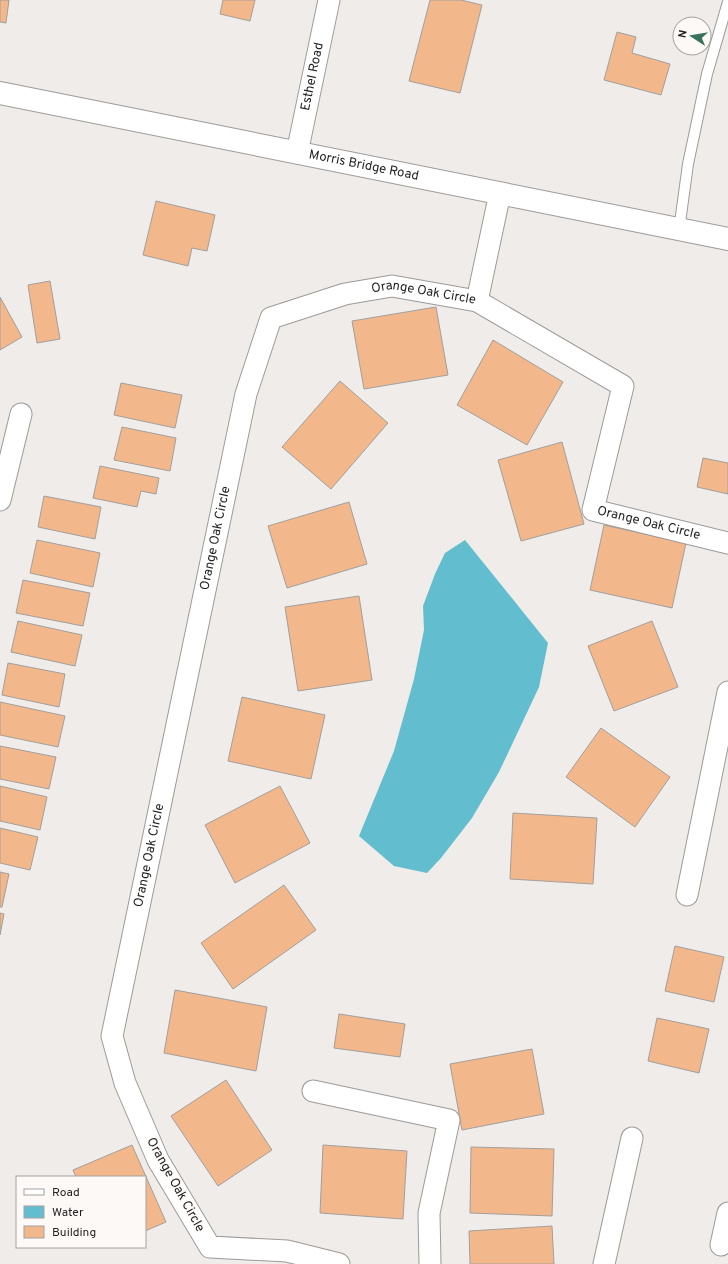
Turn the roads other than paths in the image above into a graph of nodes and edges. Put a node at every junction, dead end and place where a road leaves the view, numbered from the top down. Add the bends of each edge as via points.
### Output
1 (329, 0) edge
2 (728, 2) edge
3 (0, 93) edge
4 (297, 153) junction
5 (500, 193) junction
6 (679, 230) junction
7 (728, 240) edge
8 (477, 301) junction
9 (21, 414) dead end
10 (0, 500) edge
11 (728, 543) edge
12 (728, 692) edge
13 (687, 895) dead end
14 (313, 1091) dead end
15 (632, 1138) dead end
16 (728, 1213) edge
17 (721, 1245) dead end
18 (286, 1258) edge
19 (339, 1264) edge
20 (430, 1264) edge
21 (604, 1264) edge

1 - 4 street, Esthel Road
2 - 6 lane via 707,74 691,149
3 - 4 street, Morris Bridge Road
4 - 5 street, Morris Bridge Road
5 - 6 street, Morris Bridge Road
5 - 8 street
6 - 7 street, Morris Bridge Road
8 - 11 street, Orange Oak Circle via 624,386 593,510
8 - 18 street, Orange Oak Circle via 392,286 345,294 272,318 246,394 112,1036 124,1084 158,1160 210,1247
9 - 10 street
12 - 13 street
14 - 20 street via 449,1120 429,1213
15 - 21 street
16 - 17 street
18 - 19 street, Orange Oak Circle

